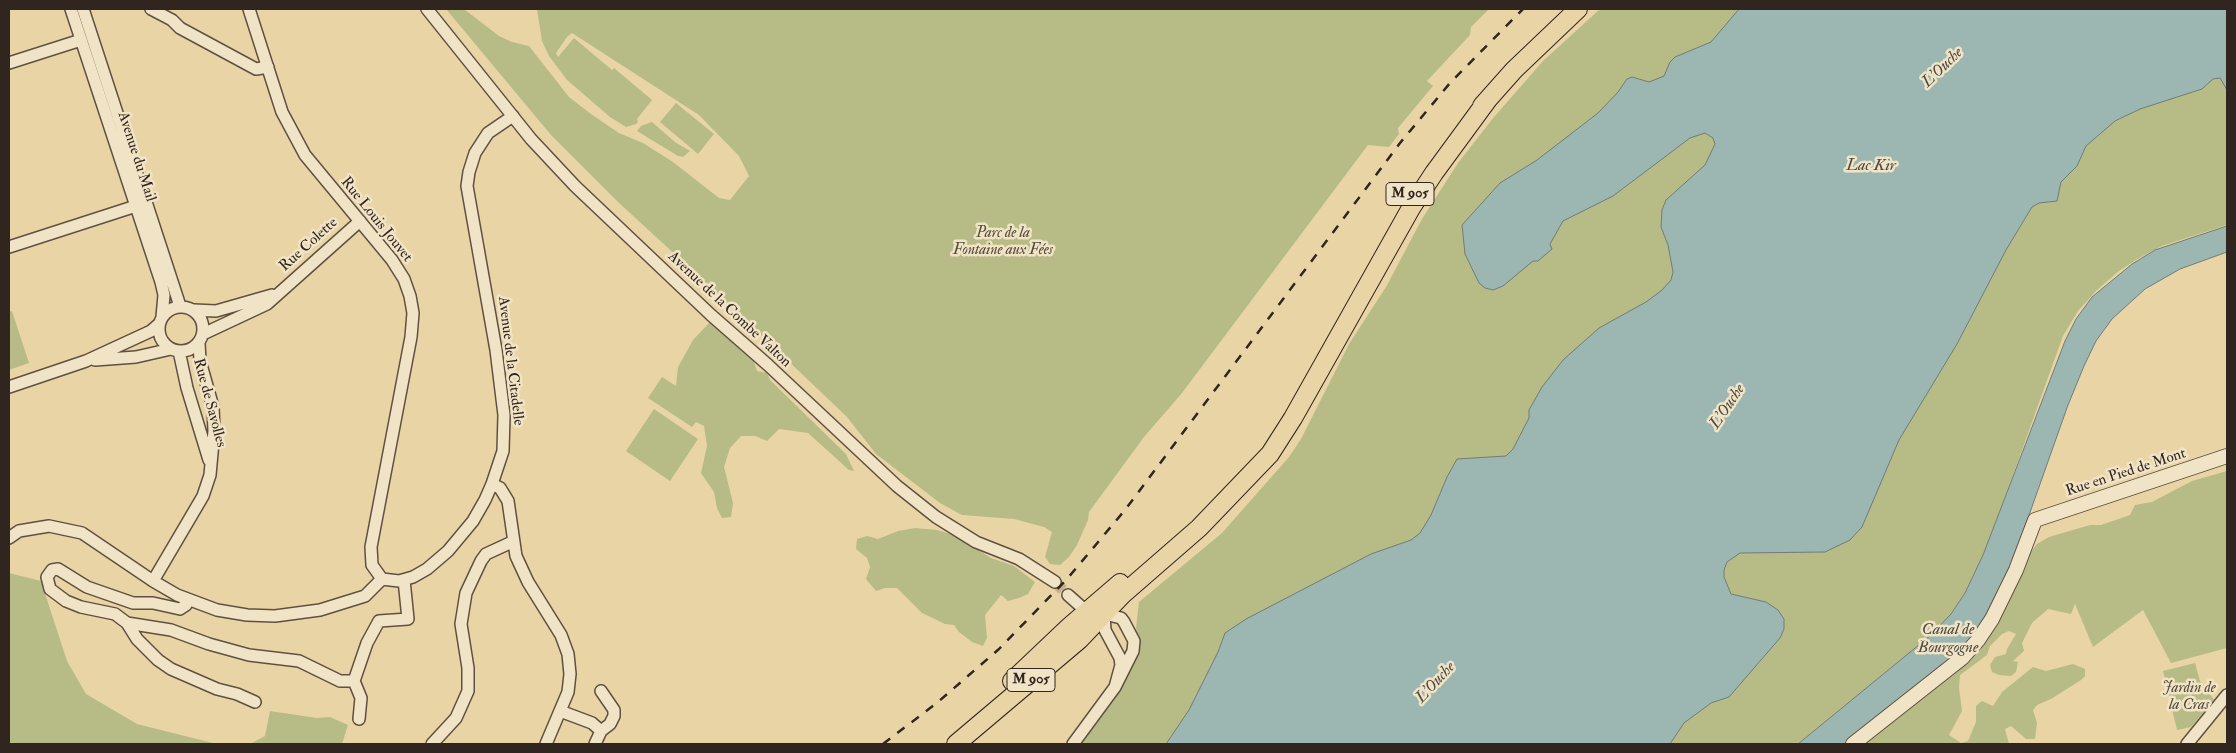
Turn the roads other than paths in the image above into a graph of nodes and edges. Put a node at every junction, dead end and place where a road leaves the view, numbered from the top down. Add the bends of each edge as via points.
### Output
1 (71, 9) edge
2 (83, 9) edge
3 (152, 9) edge
4 (249, 9) edge
5 (427, 9) edge
6 (1578, 9) edge
7 (81, 40) junction
8 (9, 63) edge
9 (268, 67) junction
10 (1489, 98) junction
11 (513, 116) junction
12 (136, 206) junction
13 (360, 220) junction
14 (1392, 225) junction
15 (9, 247) edge
16 (1369, 286) junction
17 (278, 293) junction
18 (1356, 304) junction
19 (180, 306) junction
20 (194, 310) junction
21 (161, 320) junction
22 (201, 338) junction
23 (175, 350) junction
24 (86, 361) junction
25 (9, 387) edge
26 (2227, 456) edge
27 (210, 464) junction
28 (492, 484) junction
29 (1236, 489) junction
30 (9, 538) edge
31 (512, 542) junction
32 (382, 578) junction
33 (1127, 578) junction
34 (404, 580) junction
35 (153, 581) junction
36 (1055, 582) tunnel mouth
37 (1068, 595) tunnel mouth
38 (188, 600) junction
39 (1086, 611) junction
40 (1104, 614) junction
41 (127, 623) junction
42 (354, 681) junction
43 (1115, 687) junction
44 (601, 691) dead end
45 (2227, 695) edge
46 (255, 702) dead end
47 (998, 707) junction
48 (560, 711) junction
49 (359, 718) dead end
50 (601, 731) junction
51 (432, 744) edge
52 (546, 744) edge
53 (595, 744) edge
54 (947, 744) edge
55 (956, 744) edge
56 (1074, 744) edge
57 (1853, 744) edge
58 (2187, 744) edge

1 - 7 street, Avenue du Mail
2 - 19 street, Avenue du Mail
3 - 9 street via 256,69
4 - 9 street, Rue Louis Jouvet
5 - 11 street, Avenue de la Combe Valton
6 - 10 main road, M 905
7 - 8 street
7 - 12 street, Avenue du Mail
9 - 13 street, Rue Louis Jouvet via 282,112 305,155
10 - 14 main road, M 905 via 1418,183
10 - 16 main road, M 905 via 1424,187
11 - 28 street, Avenue de la Citadelle via 488,133 475,153 467,186 504,415 502,452
11 - 36 street, Avenue de la Combe Valton via 575,186 897,486 976,542 1019,559
12 - 15 street
12 - 21 street, Avenue du Mail via 164,295
13 - 17 street, Rue Colette
13 - 32 street, Rue Louis Jouvet via 397,268 408,289 412,313 411,337 371,547 372,565
14 - 16 main road, M 905 via 1389,238 1370,274
14 - 18 main road, M 905 via 1357,291
16 - 18 main road, M 905
17 - 20 street, Rue Colette via 216,312
17 - 22 street, Rue Colette via 267,304
18 - 29 main road, M 905 via 1282,438
19 - 20 street
19 - 21 street via 172,308
20 - 22 street via 202,321
21 - 23 street via 161,338
21 - 24 street via 151,330
22 - 23 street via 189,350
22 - 27 street, Rue de Savolles via 200,361 213,407
23 - 24 street
23 - 27 street, Rue de Savolles
24 - 25 street
26 - 57 street, Rue en Pied de Mont via 2036,520 2016,570 1978,640 1962,658
27 - 35 street, Rue de Savolles via 203,496
28 - 31 street via 500,488 508,501
28 - 34 street, Avenue de la Citadelle via 473,521 448,551 427,569
29 - 33 main road, M 905 via 1205,511
29 - 40 main road, M 905 via 1199,528 1122,594
30 - 35 street via 19,531 49,526 82,533
31 - 48 street via 528,582 561,635 568,654 570,684
31 - 51 street via 486,554 466,593 461,624 468,691 456,718
32 - 34 street
32 - 38 street via 361,598 294,614 237,614
33 - 39 main road, M 905
33 - 40 main road, M 905 via 1108,600
34 - 42 street via 408,618 379,621 366,643
35 - 38 street
37 - 39 street
38 - 41 street via 180,609 153,602 133,603 87,587 58,569 49,573 48,585 61,598 81,607 109,612
39 - 40 main road
39 - 47 main road, M 905 via 1073,632 1021,680
39 - 54 main road, M 905
40 - 43 street via 1105,630 1120,658
40 - 43 street via 1121,618 1134,641 1133,651
40 - 47 main road, M 905 via 1079,640
41 - 42 street via 171,630 249,655 299,661 340,681
41 - 46 street via 137,639 171,669
42 - 49 street via 361,698
43 - 56 street
44 - 50 street via 614,710 614,716
45 - 58 street
47 - 55 main road, M 905
48 - 50 street via 592,723
48 - 52 street
50 - 53 street

